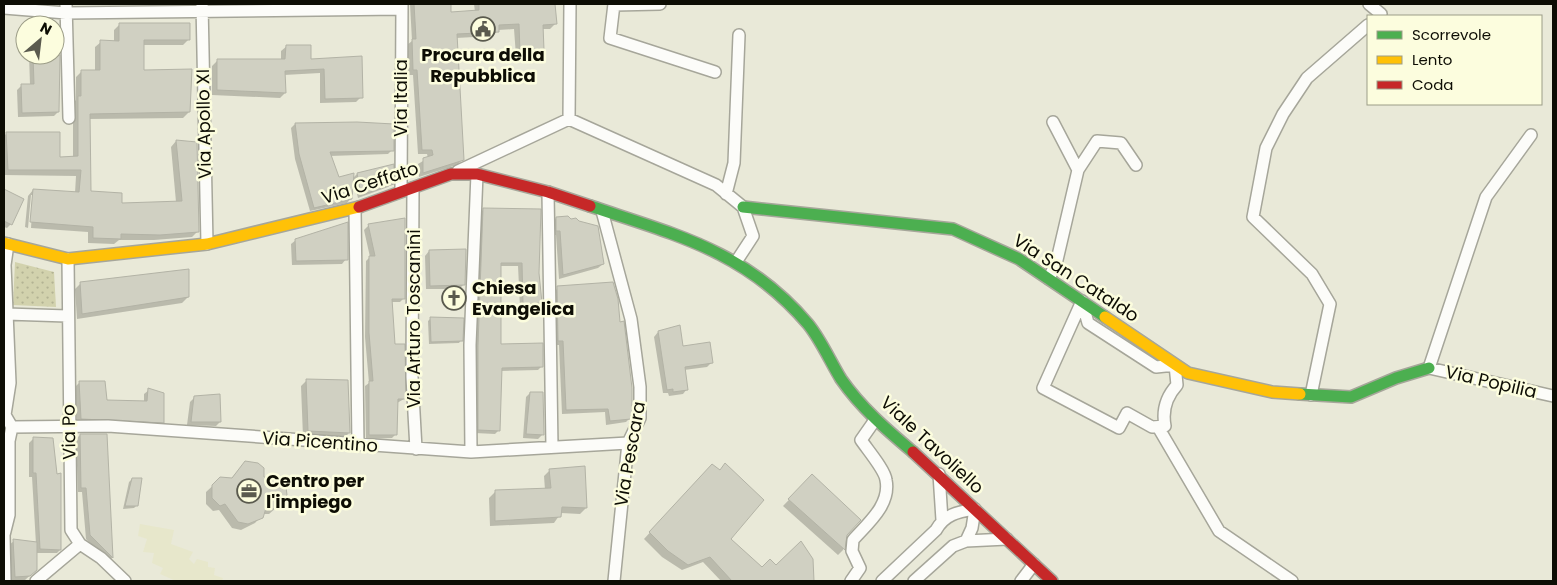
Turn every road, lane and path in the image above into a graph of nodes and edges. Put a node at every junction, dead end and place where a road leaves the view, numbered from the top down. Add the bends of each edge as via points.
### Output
1 (570, 4) edge
2 (614, 4) edge
3 (660, 4) edge
4 (1369, 4) edge
5 (402, 6) edge
6 (4, 8) edge
7 (66, 8) edge
8 (202, 8) edge
9 (1380, 15) edge
10 (1367, 26) edge
11 (739, 35) dead end
12 (715, 72) dead end
13 (69, 118) dead end
14 (569, 118) junction
15 (1053, 122) dead end
16 (1531, 135) dead end
17 (1136, 166) dead end
18 (1078, 170) junction
19 (452, 174) junction
20 (477, 174) junction
21 (413, 188) junction
22 (401, 191) junction
23 (548, 192) junction
24 (726, 194) junction
25 (743, 207) junction
26 (355, 209) junction
27 (602, 212) junction
28 (6, 243) edge
29 (207, 244) junction
30 (68, 259) junction
31 (736, 262) junction
32 (1049, 279) junction
33 (1082, 301) junction
34 (7, 314) junction
35 (67, 316) junction
36 (1175, 365) junction
37 (1429, 368) junction
38 (1310, 395) junction
39 (1553, 396) edge
40 (875, 420) junction
41 (68, 426) junction
42 (12, 427) junction
43 (1158, 427) junction
44 (628, 442) junction
45 (358, 445) junction
46 (552, 447) junction
47 (416, 449) junction
48 (471, 452) junction
49 (939, 474) junction
50 (975, 509) junction
51 (942, 520) junction
52 (1007, 540) junction
53 (966, 541) junction
54 (80, 544) junction
55 (1034, 564) junction
56 (5, 581) edge
57 (36, 581) edge
58 (124, 581) edge
59 (615, 581) edge
60 (851, 581) edge
61 (882, 581) edge
62 (914, 581) edge
63 (1021, 581) edge
64 (1052, 581) edge
65 (1292, 581) edge

1 - 14 street
2 - 3 street
2 - 12 street via 610,38
4 - 9 street
5 - 8 street
5 - 22 street, Via Italia
6 - 7 street
7 - 8 street
7 - 13 street
8 - 29 street, Via Apollo XI
10 - 38 street via 1307,78 1283,114 1266,148 1253,217 1312,274 1330,304
11 - 24 street via 734,163
14 - 19 street
14 - 24 street via 716,185
15 - 18 street
16 - 37 street via 1486,197
17 - 18 street via 1122,143 1097,141
18 - 32 street via 1057,260
19 - 20 main road, Via Ceffato
19 - 21 main road, Via Ceffato
20 - 23 main road, Via Ceffato
20 - 48 street via 470,345
21 - 22 main road, Via Ceffato
21 - 47 street, Via Arturo Toscanini via 412,377
22 - 26 main road, Via Ceffato
23 - 27 main road, Via Ceffato
23 - 46 street
24 - 25 street
25 - 31 street via 753,236
25 - 32 main road, Via San Cataldo via 953,229 1020,259
26 - 29 main road, Via Ceffato
26 - 45 street
27 - 31 main road, Via Ceffato via 692,240
27 - 44 street, Via Pescara via 631,319 638,368 640,418
28 - 30 main road, Via Ceffato
28 - 34 street
29 - 30 main road, Via Ceffato
30 - 35 street, Via Po
31 - 40 main road, Viale Tavoliello via 772,286 809,325 842,380
32 - 33 main road, Via San Cataldo
33 - 36 main road, Via San Cataldo
33 - 43 street via 1043,388 1119,428 1127,413
34 - 35 street
34 - 42 street via 10,383 5,415
35 - 41 street, Via Po
36 - 38 main road, Via San Cataldo via 1188,373 1244,386
36 - 43 street via 1177,385 1165,405 1165,426
37 - 38 main road, Via San Cataldo via 1352,397
37 - 39 street, Via Popilia
40 - 49 main road, Viale Tavoliello
40 - 60 street via 861,440 886,479 884,495 880,511 853,540 852,551 860,568
41 - 42 street, Via Picentino
41 - 45 street, Via Picentino via 108,426
41 - 54 street, Via Po via 71,530
42 - 56 street via 9,441 9,515 4,535
43 - 65 street via 1219,531
44 - 46 street, Via Picentino
44 - 59 street, Via Pescara
45 - 47 street, Via Picentino
46 - 48 street, Via Picentino
47 - 48 street, Via Picentino
49 - 50 main road, Viale Tavoliello
49 - 51 street
50 - 51 street via 955,512
50 - 52 main road, Viale Tavoliello
50 - 53 street
51 - 61 street via 936,530
52 - 53 street
52 - 55 main road, Viale Tavoliello
53 - 62 street via 953,546
54 - 57 street
54 - 58 street via 101,558
55 - 63 street
55 - 64 main road, Viale Tavoliello

